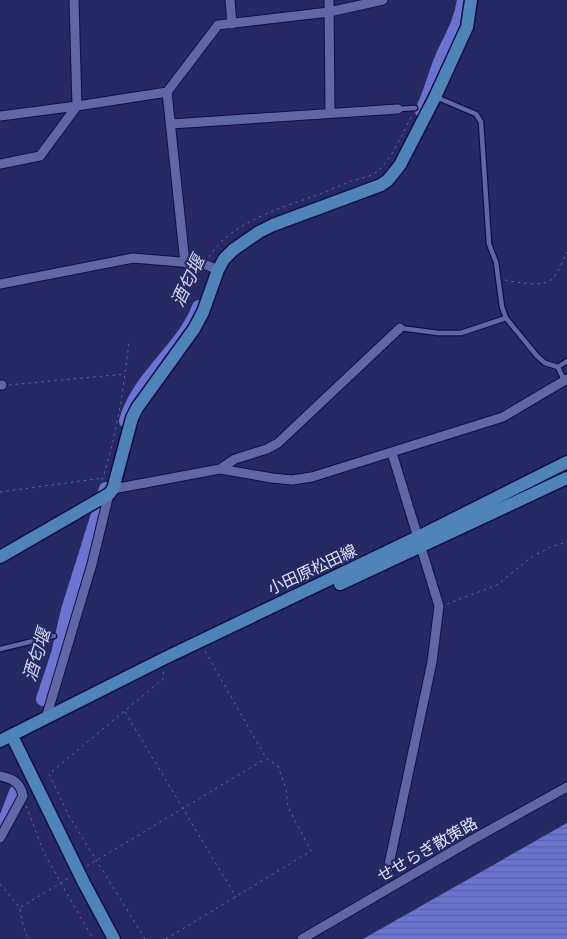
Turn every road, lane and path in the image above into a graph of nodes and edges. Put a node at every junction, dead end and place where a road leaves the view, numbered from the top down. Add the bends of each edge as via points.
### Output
1 (74, 0) edge
2 (230, 0) edge
3 (329, 0) edge
4 (383, 0) edge
5 (459, 0) edge
6 (471, 0) edge
7 (329, 12) junction
8 (232, 24) junction
9 (167, 92) junction
10 (435, 97) junction
11 (77, 106) junction
12 (415, 108) junction
13 (398, 109) joint
14 (330, 113) junction
15 (0, 116) edge
16 (170, 124) junction
17 (0, 164) edge
18 (567, 252) edge
19 (185, 263) junction
20 (204, 264) junction
21 (218, 270) junction
22 (500, 278) junction
23 (0, 284) edge
24 (506, 318) junction
25 (400, 328) joint
26 (130, 340) dead end
27 (567, 360) edge
28 (558, 367) junction
29 (126, 374) junction
30 (566, 380) edge
31 (1, 385) edge
32 (392, 453) junction
33 (567, 462) edge
34 (220, 468) junction
35 (103, 478) junction
36 (567, 478) edge
37 (108, 490) junction
38 (0, 492) edge
39 (419, 542) junction
40 (567, 542) edge
41 (0, 557) edge
42 (439, 606) junction
43 (54, 636) dead end
44 (0, 649) edge
45 (203, 649) junction
46 (162, 668) junction
47 (72, 705) junction
48 (124, 712) junction
49 (46, 718) junction
50 (12, 736) junction
51 (0, 742) edge
52 (266, 758) junction
53 (0, 776) edge
54 (567, 787) edge
55 (23, 796) junction
56 (183, 809) junction
57 (0, 838) edge
58 (97, 860) junction
59 (87, 866) dead end
60 (388, 868) dead end
61 (69, 878) dead end
62 (61, 883) junction
63 (0, 884) edge
64 (236, 897) junction
65 (20, 908) junction
66 (28, 939) edge
67 (93, 939) edge
68 (114, 939) edge
69 (145, 939) edge
70 (166, 939) edge
71 (302, 939) edge

1 - 11 street
2 - 8 street
3 - 7 street
4 - 7 street
5 - 12 path via 454,23
6 - 10 main road via 467,27
7 - 8 street
7 - 14 street
8 - 9 street via 218,25
9 - 11 street
9 - 16 street
10 - 21 main road via 400,165 381,186 259,232 233,250
10 - 22 lane via 476,114 481,122 489,244
11 - 15 street
11 - 17 street via 40,156
12 - 13 lane
12 - 20 path via 389,158 372,176 350,181 258,217 220,242
13 - 14 street
14 - 16 street
16 - 19 street
18 - 22 path via 554,278 548,282 530,284
19 - 20 street
19 - 23 street via 133,258
20 - 21 street
21 - 37 main road via 194,329 137,408
22 - 24 lane
24 - 25 lane via 461,333
24 - 28 lane via 537,356
25 - 34 street via 278,443
26 - 29 path
27 - 28 lane
28 - 30 lane
29 - 31 path
29 - 35 path
30 - 32 street via 503,417
32 - 34 street via 292,480
32 - 39 street
33 - 39 main road, 小田原松田線
34 - 37 street
35 - 37 path
35 - 38 path
36 - 39 main road, 小田原松田線
37 - 41 main road via 93,503
37 - 49 street via 92,564
39 - 42 street
39 - 45 main road, 小田原松田線
39 - 47 main road, 小田原松田線 via 174,653
40 - 42 path via 533,556 496,586
42 - 60 street via 432,662
43 - 44 lane
45 - 46 main road, 小田原松田線
45 - 52 path
46 - 47 main road, 小田原松田線
46 - 48 path via 164,678
47 - 49 main road, 小田原松田線
48 - 56 path
48 - 58 path via 49,774 69,816
49 - 50 main road, 小田原松田線
50 - 51 main road, 小田原松田線
50 - 68 main road
52 - 56 path
52 - 64 path via 278,766 288,807 311,851
53 - 55 street via 19,784
54 - 71 street, せせらぎ散策路
55 - 57 street
55 - 62 path via 44,853
56 - 58 path
56 - 64 path
58 - 59 path
58 - 69 path
61 - 62 path
62 - 65 path
62 - 67 path
63 - 65 path
64 - 70 path
65 - 66 path

